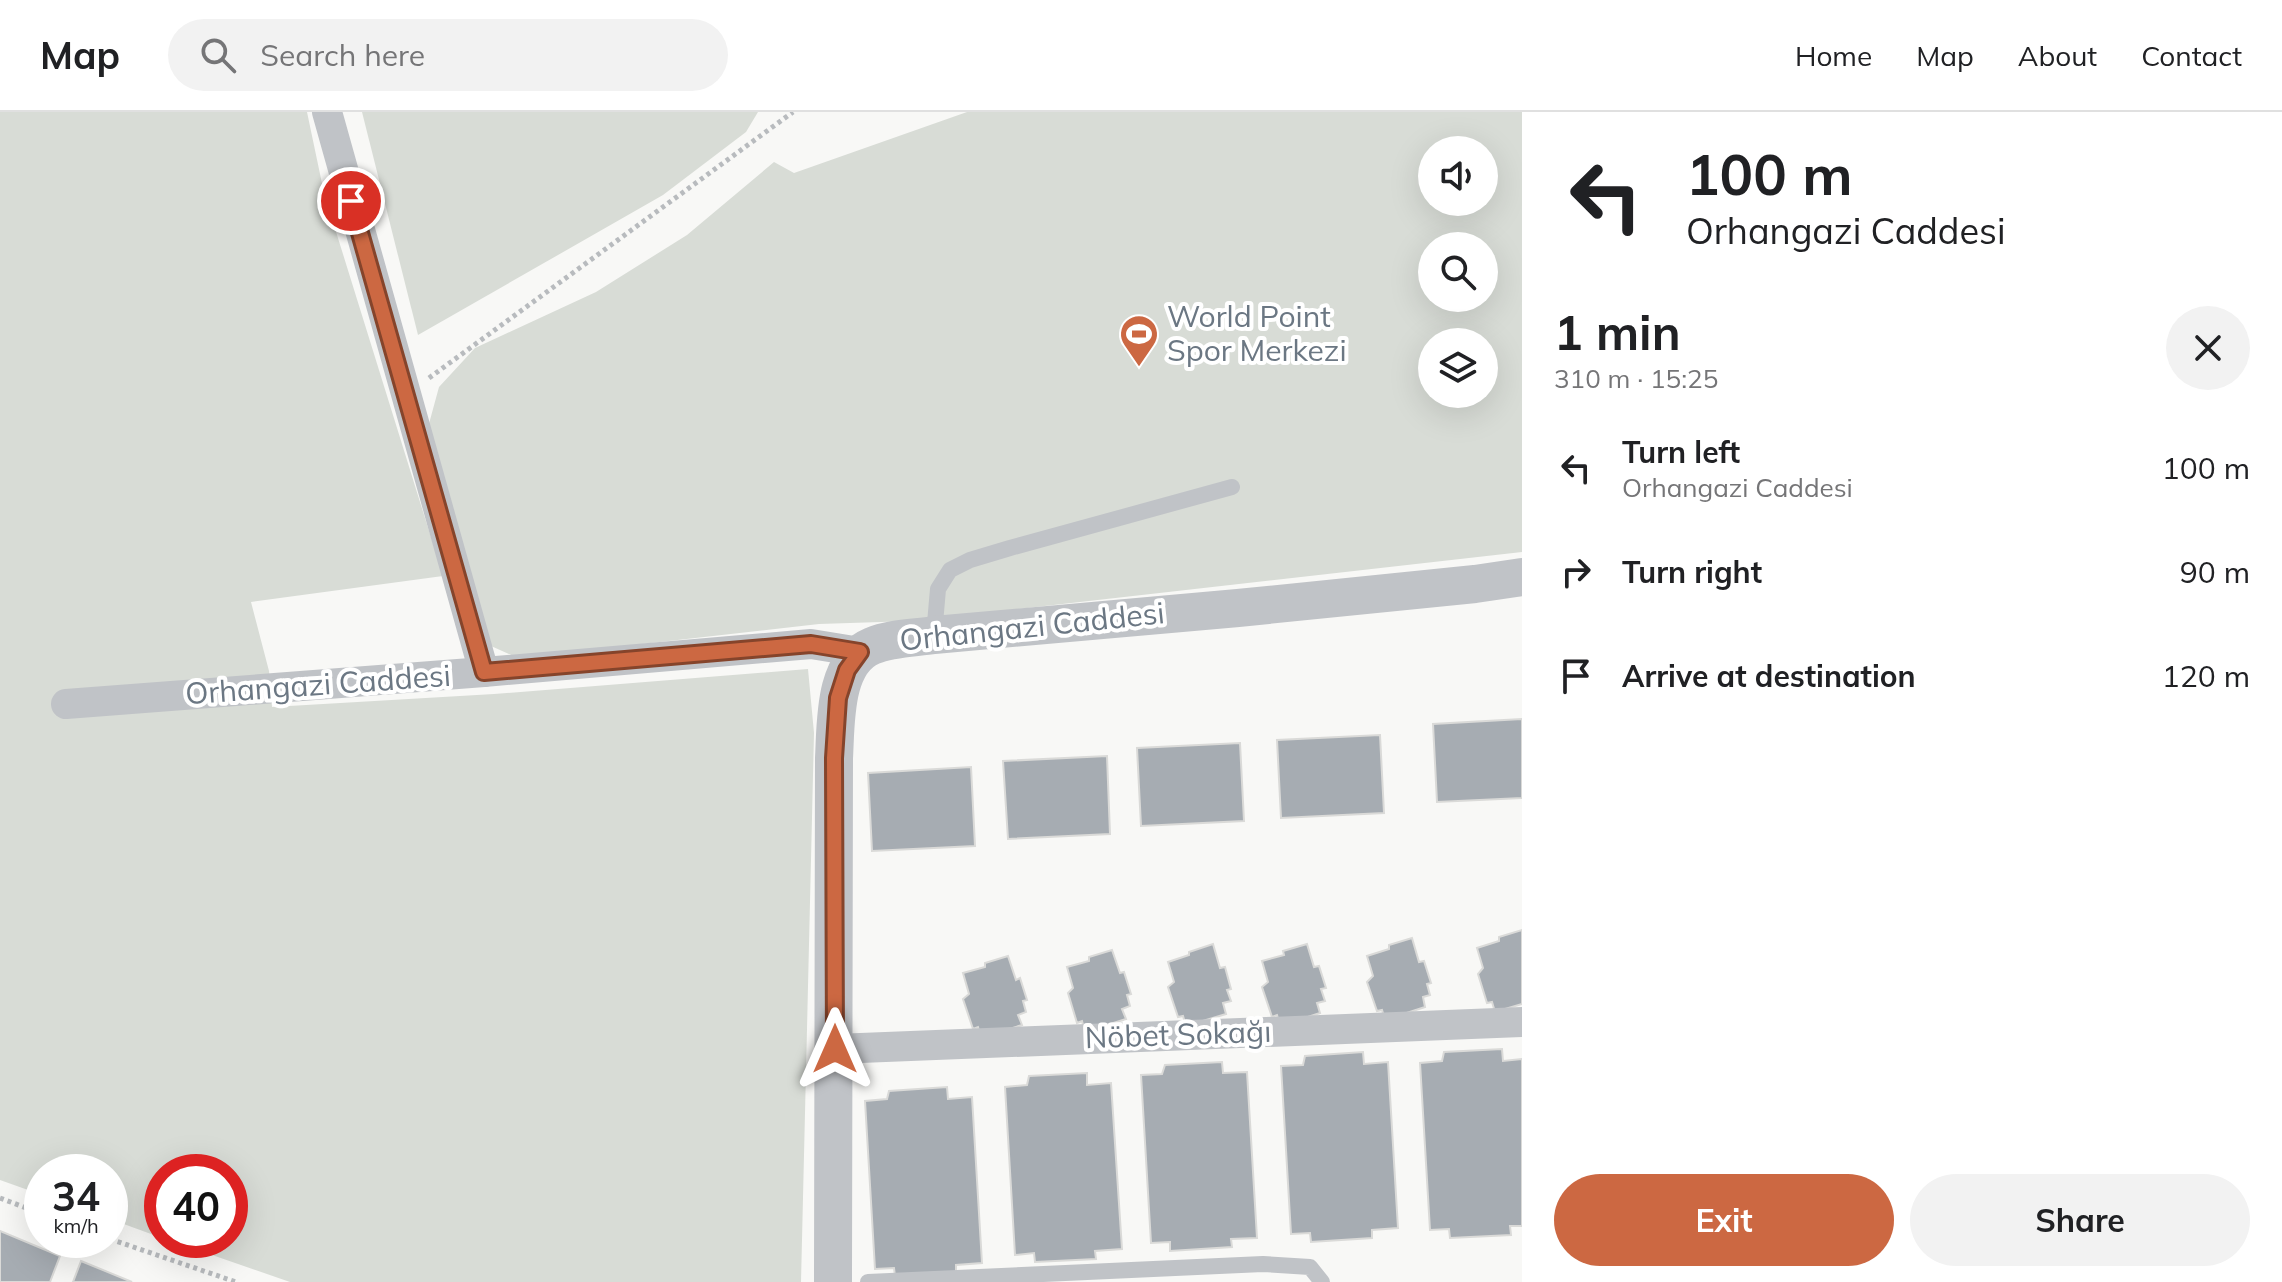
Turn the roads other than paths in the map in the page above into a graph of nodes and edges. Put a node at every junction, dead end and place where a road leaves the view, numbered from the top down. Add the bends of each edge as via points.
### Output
1 (327, 112) edge
2 (1232, 487) dead end
3 (1522, 577) edge
4 (934, 635) junction
5 (860, 652) junction
6 (484, 672) junction
7 (66, 704) dead end
8 (1522, 1022) edge
9 (835, 1049) junction
10 (833, 1282) edge
11 (868, 1282) edge
12 (1322, 1282) edge

1 - 6 street
2 - 4 lane via 970,560 950,570 938,589
3 - 4 street, Orhangazi Caddesi
4 - 5 street, Orhangazi Caddesi via 887,641
5 - 6 street, Orhangazi Caddesi via 811,644
5 - 9 street via 838,698 834,758
6 - 7 street, Orhangazi Caddesi
8 - 9 street, Nöbet Sokağı
9 - 10 street
11 - 12 lane via 1263,1264 1310,1267

